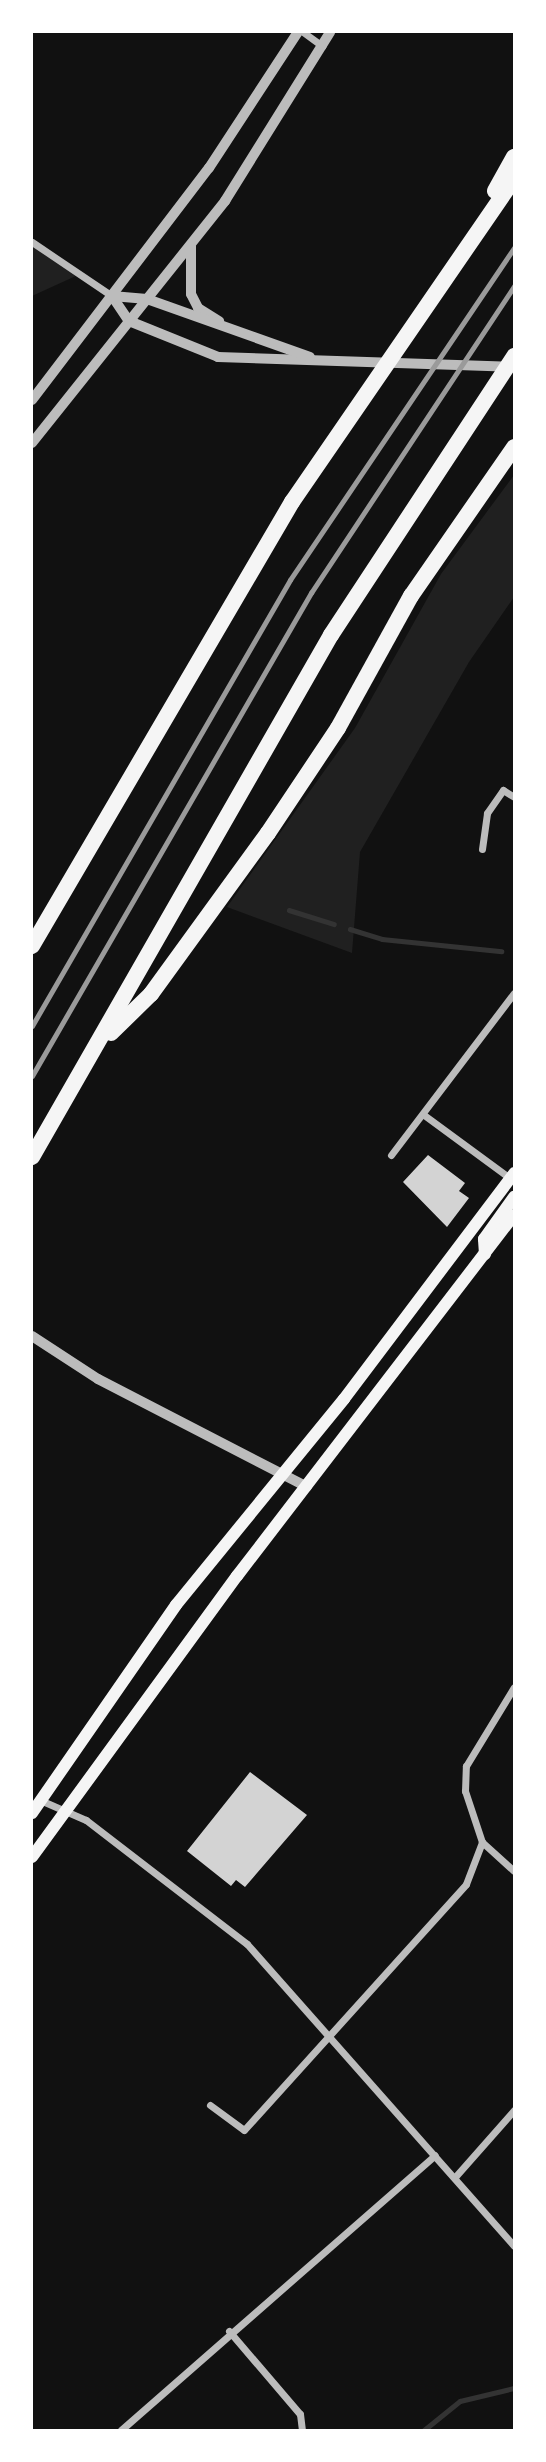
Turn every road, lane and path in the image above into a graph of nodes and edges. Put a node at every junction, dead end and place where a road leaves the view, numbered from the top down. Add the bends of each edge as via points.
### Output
1 (300, 32) edge
2 (330, 32) edge
3 (322, 46) junction
4 (514, 157) edge
5 (514, 179) edge
6 (32, 242) edge
7 (192, 244) junction
8 (438, 286) junction
9 (112, 296) junction
10 (147, 299) junction
11 (128, 321) junction
12 (245, 337) junction
13 (514, 356) edge
14 (312, 358) junction
15 (514, 367) edge
16 (32, 400) edge
17 (32, 443) edge
18 (514, 447) edge
19 (514, 797) edge
20 (482, 849) dead end
21 (32, 946) edge
22 (514, 993) edge
23 (94, 1049) junction
24 (424, 1115) junction
25 (391, 1155) dead end
26 (32, 1157) edge
27 (513, 1179) edge
28 (514, 1198) edge
29 (514, 1215) edge
30 (485, 1254) junction
31 (32, 1336) edge
32 (284, 1474) junction
33 (307, 1487) junction
34 (514, 1688) edge
35 (40, 1800) junction
36 (62, 1809) junction
37 (32, 1813) edge
38 (481, 1842) junction
39 (32, 1856) edge
40 (514, 1871) edge
41 (333, 2034) junction
42 (210, 2105) dead end
43 (514, 2109) edge
44 (435, 2155) junction
45 (455, 2177) junction
46 (514, 2246) edge
47 (229, 2331) junction
48 (121, 2431) edge
49 (302, 2431) edge

1 - 3 street
1 - 9 street via 209,168
2 - 3 street
3 - 7 street via 280,121
4 - 8 highway
5 - 8 highway
6 - 9 street
7 - 10 street
7 - 12 street via 186,274 198,308
8 - 21 highway via 331,441
9 - 10 street
9 - 11 street
9 - 16 street
10 - 11 street
10 - 12 street
11 - 14 street via 218,357 271,363
11 - 17 street
12 - 14 street
13 - 23 highway via 331,635
14 - 15 street
18 - 23 highway via 418,585 338,728 268,833 151,994
19 - 20 street via 503,790 488,813
22 - 24 street
23 - 26 highway
24 - 25 street
24 - 27 street
27 - 32 main road
28 - 30 main road via 484,1239
29 - 30 main road
30 - 33 main road
31 - 32 street via 108,1384
32 - 33 street
32 - 35 main road via 125,1673
33 - 36 main road
34 - 38 street via 466,1766 465,1791
35 - 36 street
35 - 37 main road
36 - 39 main road
36 - 41 street via 223,1924
38 - 40 street
38 - 41 street via 466,1884
41 - 42 street via 244,2130
41 - 44 street
43 - 45 street
44 - 45 street
44 - 47 street
45 - 46 street
47 - 48 street
47 - 49 street via 300,2414

